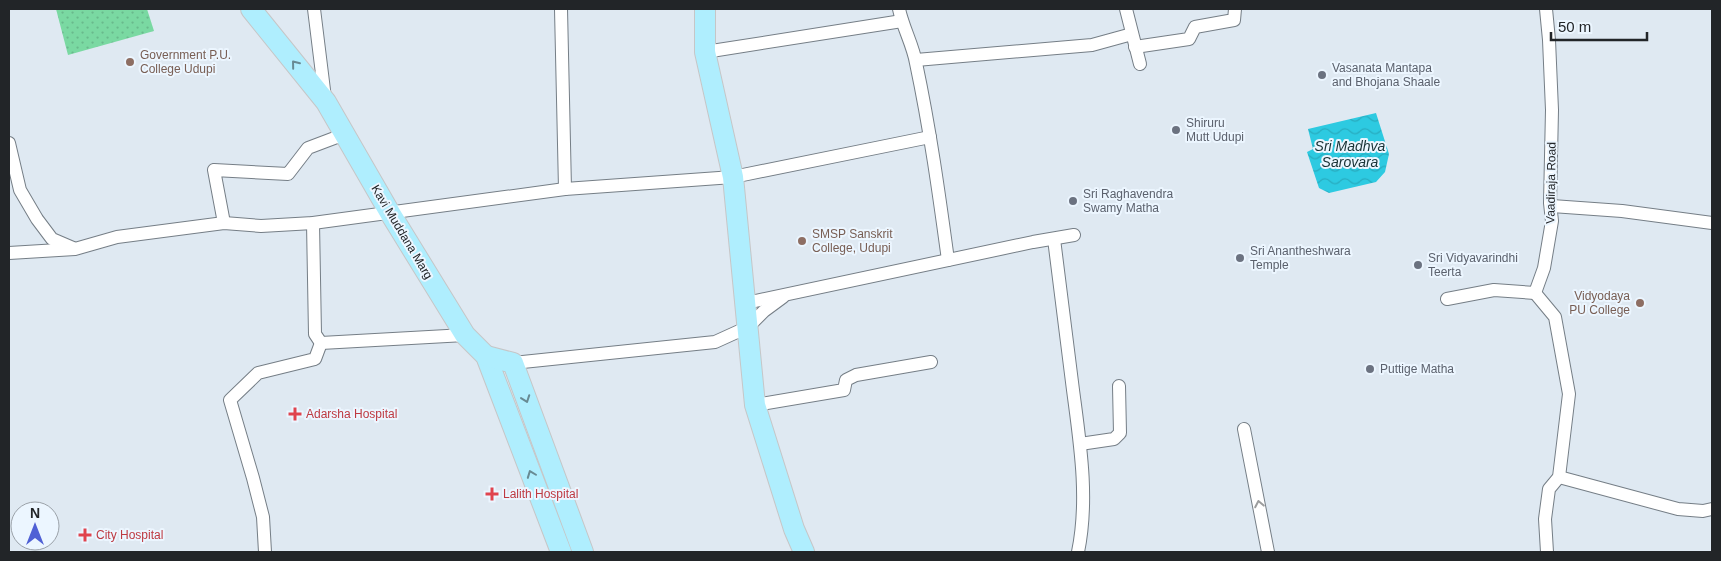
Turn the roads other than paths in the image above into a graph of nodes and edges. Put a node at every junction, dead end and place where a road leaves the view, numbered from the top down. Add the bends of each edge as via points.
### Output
1 (251, 9) edge
2 (314, 9) edge
3 (561, 9) edge
4 (705, 9) edge
5 (1126, 9) edge
6 (1235, 9) edge
7 (1546, 9) edge
8 (901, 15) edge
9 (1132, 34) junction
10 (1135, 47) junction
11 (705, 52) junction
12 (916, 60) junction
13 (1140, 64) dead end
14 (326, 102) junction
15 (345, 134) junction
16 (930, 137) junction
17 (9, 143) edge
18 (733, 177) junction
19 (565, 189) junction
20 (1552, 206) junction
21 (390, 213) junction
22 (1712, 222) edge
23 (224, 223) junction
24 (313, 223) junction
25 (1074, 235) dead end
26 (1054, 239) junction
27 (75, 249) junction
28 (9, 253) edge
29 (948, 260) junction
30 (1534, 293) junction
31 (786, 295) junction
32 (1447, 299) dead end
33 (746, 303) junction
34 (748, 327) junction
35 (465, 335) junction
36 (321, 343) junction
37 (486, 356) junction
38 (931, 362) dead end
39 (513, 363) junction
40 (1119, 386) dead end
41 (755, 404) junction
42 (1244, 429) dead end
43 (1080, 444) junction
44 (1559, 477) junction
45 (1712, 509) edge
46 (264, 552) edge
47 (561, 552) edge
48 (582, 552) edge
49 (804, 552) edge
50 (1078, 552) edge
51 (1268, 552) edge
52 (1547, 552) edge

14 -> 1 main road, Kavi Muddana Marg
2 - 14 street
3 - 19 street
4 - 11 main road
5 - 9 street
6 - 10 street via 1234,20 1195,27 1189,39
7 - 20 street, Vaadiraja Road via 1552,110
8 - 11 street
8 - 12 street
9 - 10 street
9 - 12 street via 1092,45
10 - 13 street
11 - 18 main road
12 - 16 street
14 - 15 main road, Kavi Muddana Marg
15 - 21 main road, Kavi Muddana Marg
15 - 23 street via 308,148 288,174 214,170
16 - 18 street
16 - 29 street
17 - 27 street via 20,190 37,219 52,239
18 - 19 street
18 - 33 main road
19 - 21 street
20 - 22 street
20 - 30 street, Vaadiraja Road via 1544,268
21 - 24 street
21 - 35 main road, Kavi Muddana Marg
23 - 24 street via 261,226
23 - 27 street via 117,238
24 - 36 street via 315,334
25 - 26 street
26 - 29 street
26 - 43 street
27 - 28 street
29 - 31 street
30 - 32 street via 1494,290
30 - 44 street via 1555,317 1569,394
31 - 33 street
31 - 34 street
33 - 34 main road
34 - 39 street via 715,342
34 - 41 main road
35 - 36 street
35 - 37 main road, Kavi Muddana Marg
36 - 46 street via 315,359 258,373 230,400 262,517
37 - 39 main road
47 -> 37 main road, Kavi Muddana Marg
38 - 41 street via 856,375 846,380 844,390
39 -> 48 main road
40 - 43 street via 1120,433 1114,439
41 - 49 main road
51 -> 42 street
43 - 50 street via 1083,489 1082,536
44 - 45 street via 1678,509
44 - 52 street via 1549,489 1545,519

